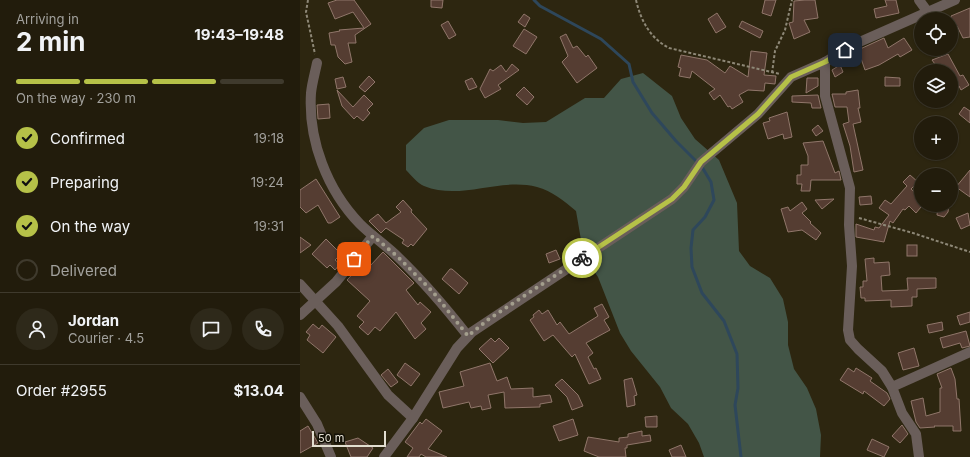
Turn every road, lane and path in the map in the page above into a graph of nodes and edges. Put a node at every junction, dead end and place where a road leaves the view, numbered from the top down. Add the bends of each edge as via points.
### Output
1 (308, 0) edge
2 (636, 0) edge
3 (792, 0) edge
4 (919, 0) edge
5 (955, 0) edge
6 (927, 11) junction
7 (825, 62) junction
8 (317, 63) joint
9 (772, 73) junction
10 (791, 77) junction
11 (850, 215) junction
12 (373, 236) junction
13 (970, 252) edge
14 (300, 284) edge
15 (315, 300) junction
16 (300, 315) edge
17 (468, 336) junction
18 (970, 352) edge
19 (892, 387) junction
20 (300, 397) edge
21 (413, 418) junction
22 (332, 457) edge
23 (384, 457) edge
24 (919, 457) edge

1 - 8 path via 306,12
2 - 9 path via 647,30 657,42 676,50
3 - 9 path via 785,30 775,51
4 - 6 street
5 - 6 street
6 - 7 street via 855,44
7 - 10 street
7 - 11 street via 825,96 850,188
8 - 12 street via 311,93 313,124 320,158 333,188 359,224
9 - 10 path
10 - 17 street via 758,114 698,166 672,199
11 - 13 path
11 - 19 street via 852,266 848,330 854,344 882,371
12 - 15 street via 336,282
12 - 17 street via 433,292
14 - 15 street
15 - 16 street
15 - 21 street via 338,326 388,395
17 - 21 street via 457,348
18 - 19 street
19 - 24 street via 902,413 916,434
20 - 22 street via 317,424
21 - 23 street

